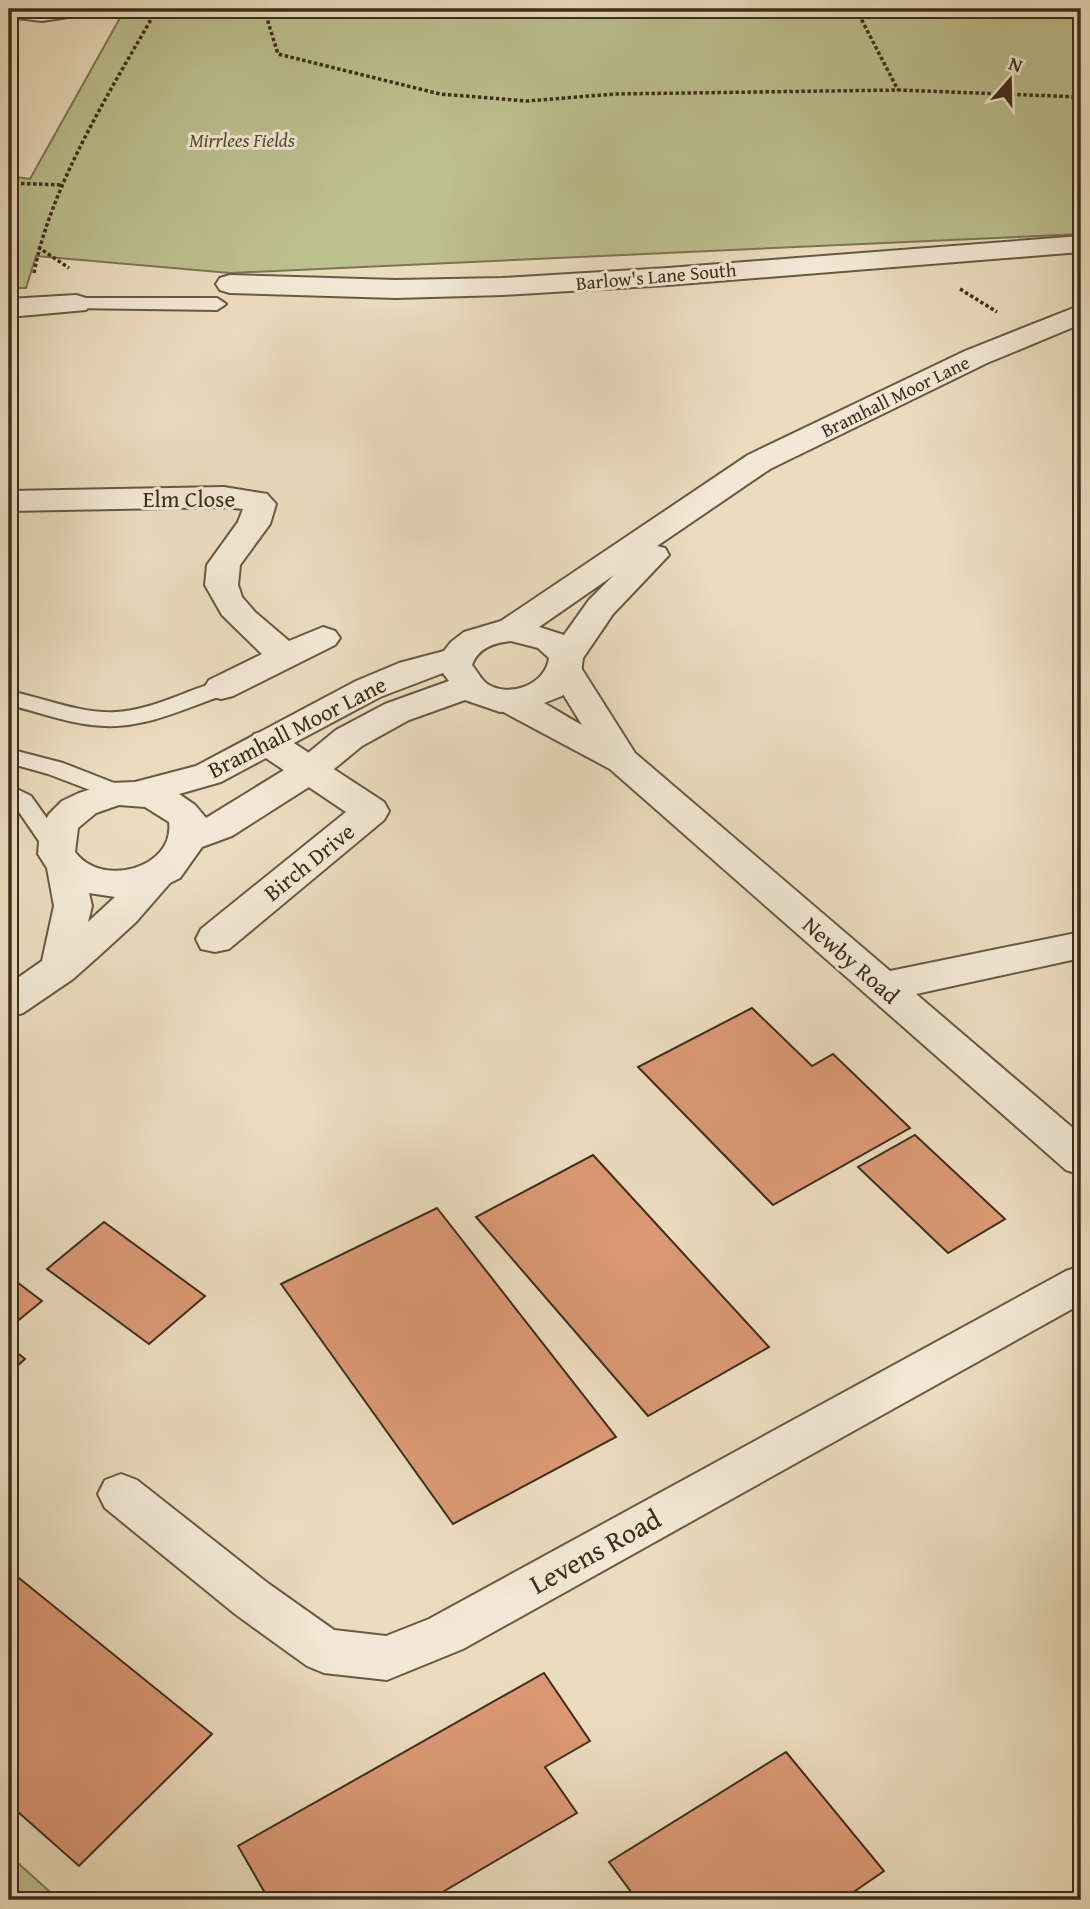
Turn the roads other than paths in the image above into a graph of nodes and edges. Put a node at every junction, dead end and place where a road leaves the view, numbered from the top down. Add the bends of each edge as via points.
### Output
1 (79, 9) edge
2 (9, 10) edge
3 (1081, 244) edge
4 (223, 294) joint
5 (76, 304) joint
6 (19, 307) edge
7 (1081, 314) edge
8 (716, 492) junction
9 (9, 501) edge
10 (511, 630) junction
11 (323, 639) dead end
12 (285, 656) junction
13 (566, 664) junction
14 (462, 673) junction
15 (221, 688) joint
16 (9, 698) edge
17 (508, 700) junction
18 (267, 742) junction
19 (9, 756) edge
20 (623, 761) junction
21 (310, 770) junction
22 (9, 793) edge
23 (128, 793) junction
24 (188, 839) junction
25 (59, 856) junction
26 (155, 876) junction
27 (215, 939) dead end
28 (1081, 945) edge
29 (60, 970) junction
30 (882, 987) junction
31 (9, 1003) edge
32 (1081, 1159) edge
33 (1081, 1283) edge
34 (121, 1494) dead end

1 - 2 street via 42,14
3 - 4 street, Barlow's Lane South via 571,283
4 - 5 lane
5 - 6 street
7 - 8 street, Bramhall Moor Lane via 1031,333 759,462
8 - 10 street, Bramhall Moor Lane
8 - 13 street, Bramhall Moor Lane via 601,607
9 - 12 street, Elm Close via 256,501 259,518 221,572 223,592 232,607
10 - 13 street via 549,639 561,648
10 - 14 street via 476,638 464,647
11 - 12 street
12 - 15 street
13 - 17 street via 559,683 545,693
13 - 20 street, Newby Road
14 - 17 street via 488,698
14 - 18 street, Bramhall Moor Lane via 411,671
14 - 21 street, Bramhall Moor Lane via 349,737
15 - 16 lane via 150,714 114,719
17 - 20 street, Newby Road
18 - 21 street, Birch Drive
18 - 23 street, Bramhall Moor Lane via 208,774
19 - 23 lane
20 - 30 street, Newby Road
21 - 24 street, Bramhall Moor Lane via 219,827
21 - 27 street, Birch Drive via 371,811
22 - 25 lane via 23,802
23 - 24 street via 159,798 177,808 189,821
23 - 25 street, Bramhall Moor Lane via 96,798 62,821
24 - 26 street via 186,849
25 - 26 street via 82,879 102,884
25 - 29 street via 73,906
26 - 29 street via 128,909
28 - 30 street
29 - 31 street
30 - 32 street, Newby Road
33 - 34 street, Levens Road via 446,1634 387,1658 324,1651

